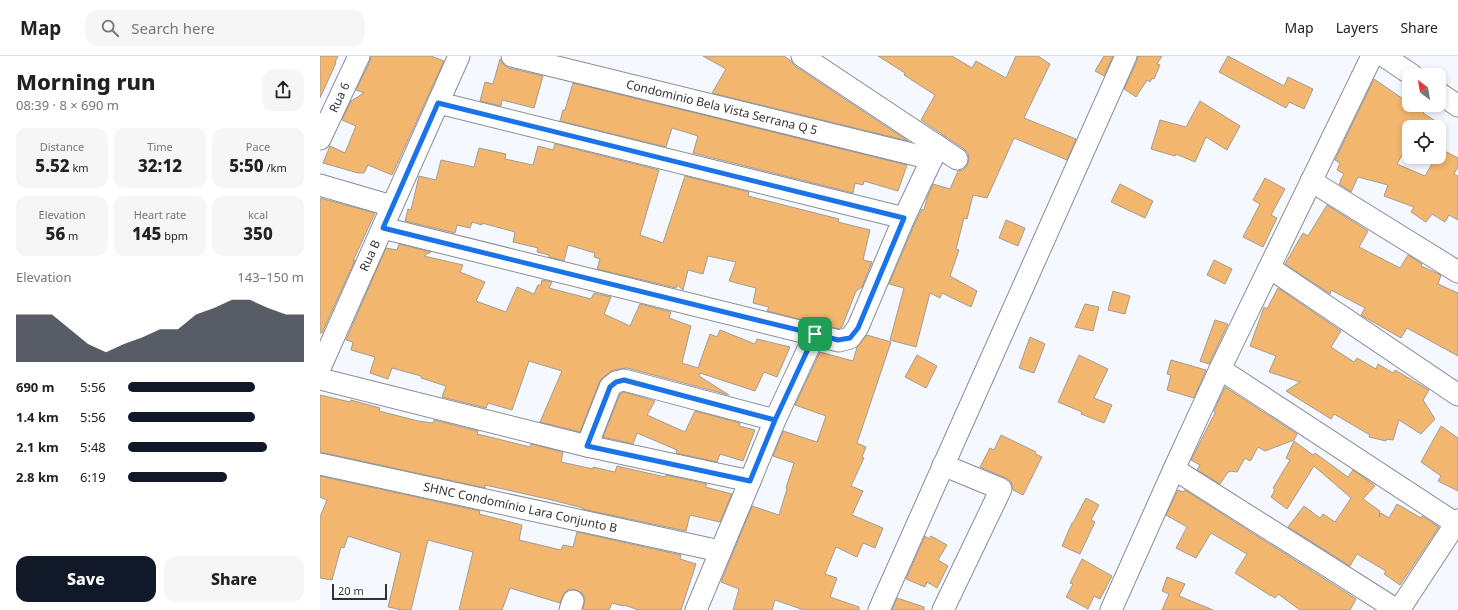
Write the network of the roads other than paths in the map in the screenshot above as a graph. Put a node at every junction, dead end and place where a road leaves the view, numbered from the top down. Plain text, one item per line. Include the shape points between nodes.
1 (359, 56) edge
2 (459, 56) edge
3 (512, 56) edge
4 (802, 56) edge
5 (1126, 56) edge
6 (1372, 56) edge
7 (1384, 56) edge
8 (1402, 68) edge
9 (1446, 98) edge
10 (438, 103) junction
11 (1458, 106) edge
12 (320, 139) edge
13 (935, 153) junction
14 (958, 159) dead end
15 (1311, 181) junction
16 (320, 185) edge
17 (392, 206) junction
18 (904, 218) junction
19 (383, 228) junction
20 (1270, 268) junction
21 (1458, 272) edge
22 (815, 334) junction
23 (320, 368) edge
24 (1220, 369) junction
25 (320, 379) edge
26 (1458, 395) edge
27 (775, 420) junction
28 (587, 446) junction
29 (320, 464) edge
30 (943, 465) junction
31 (1174, 469) junction
32 (750, 481) junction
33 (1457, 523) edge
34 (720, 551) junction
35 (696, 610) edge
36 (879, 610) edge
37 (943, 610) edge
38 (1111, 610) edge
39 (1398, 610) edge

1 - 12 street, Rua 6
2 - 10 street, Rua B
3 - 13 street, Condominio Bela Vista Serrana Q 5
4 - 13 street, Condominio Bela Vista Serrana Q 5
5 - 30 street
6 - 15 street
7 - 8 street
9 - 11 street
10 - 17 street, Rua B
10 - 18 street
13 - 14 street, Condominio Bela Vista Serrana Q 5
13 - 18 street
15 - 20 street
15 - 21 street
16 - 17 street
17 - 19 street, Rua B
18 - 22 street via 858,328 850,338 838,340
19 - 22 street
19 - 23 street, Rua B
20 - 24 street
20 - 26 street
22 - 27 street
24 - 31 street
24 - 33 street
25 - 28 street
27 - 28 street via 624,380 610,387
27 - 32 street
28 - 32 street
29 - 34 street, SHNC Condomínio Lara Conjunto B
30 - 36 street
30 - 37 street via 1001,489
31 - 38 street
31 - 39 street
32 - 34 street
33 - 39 street
34 - 35 street

